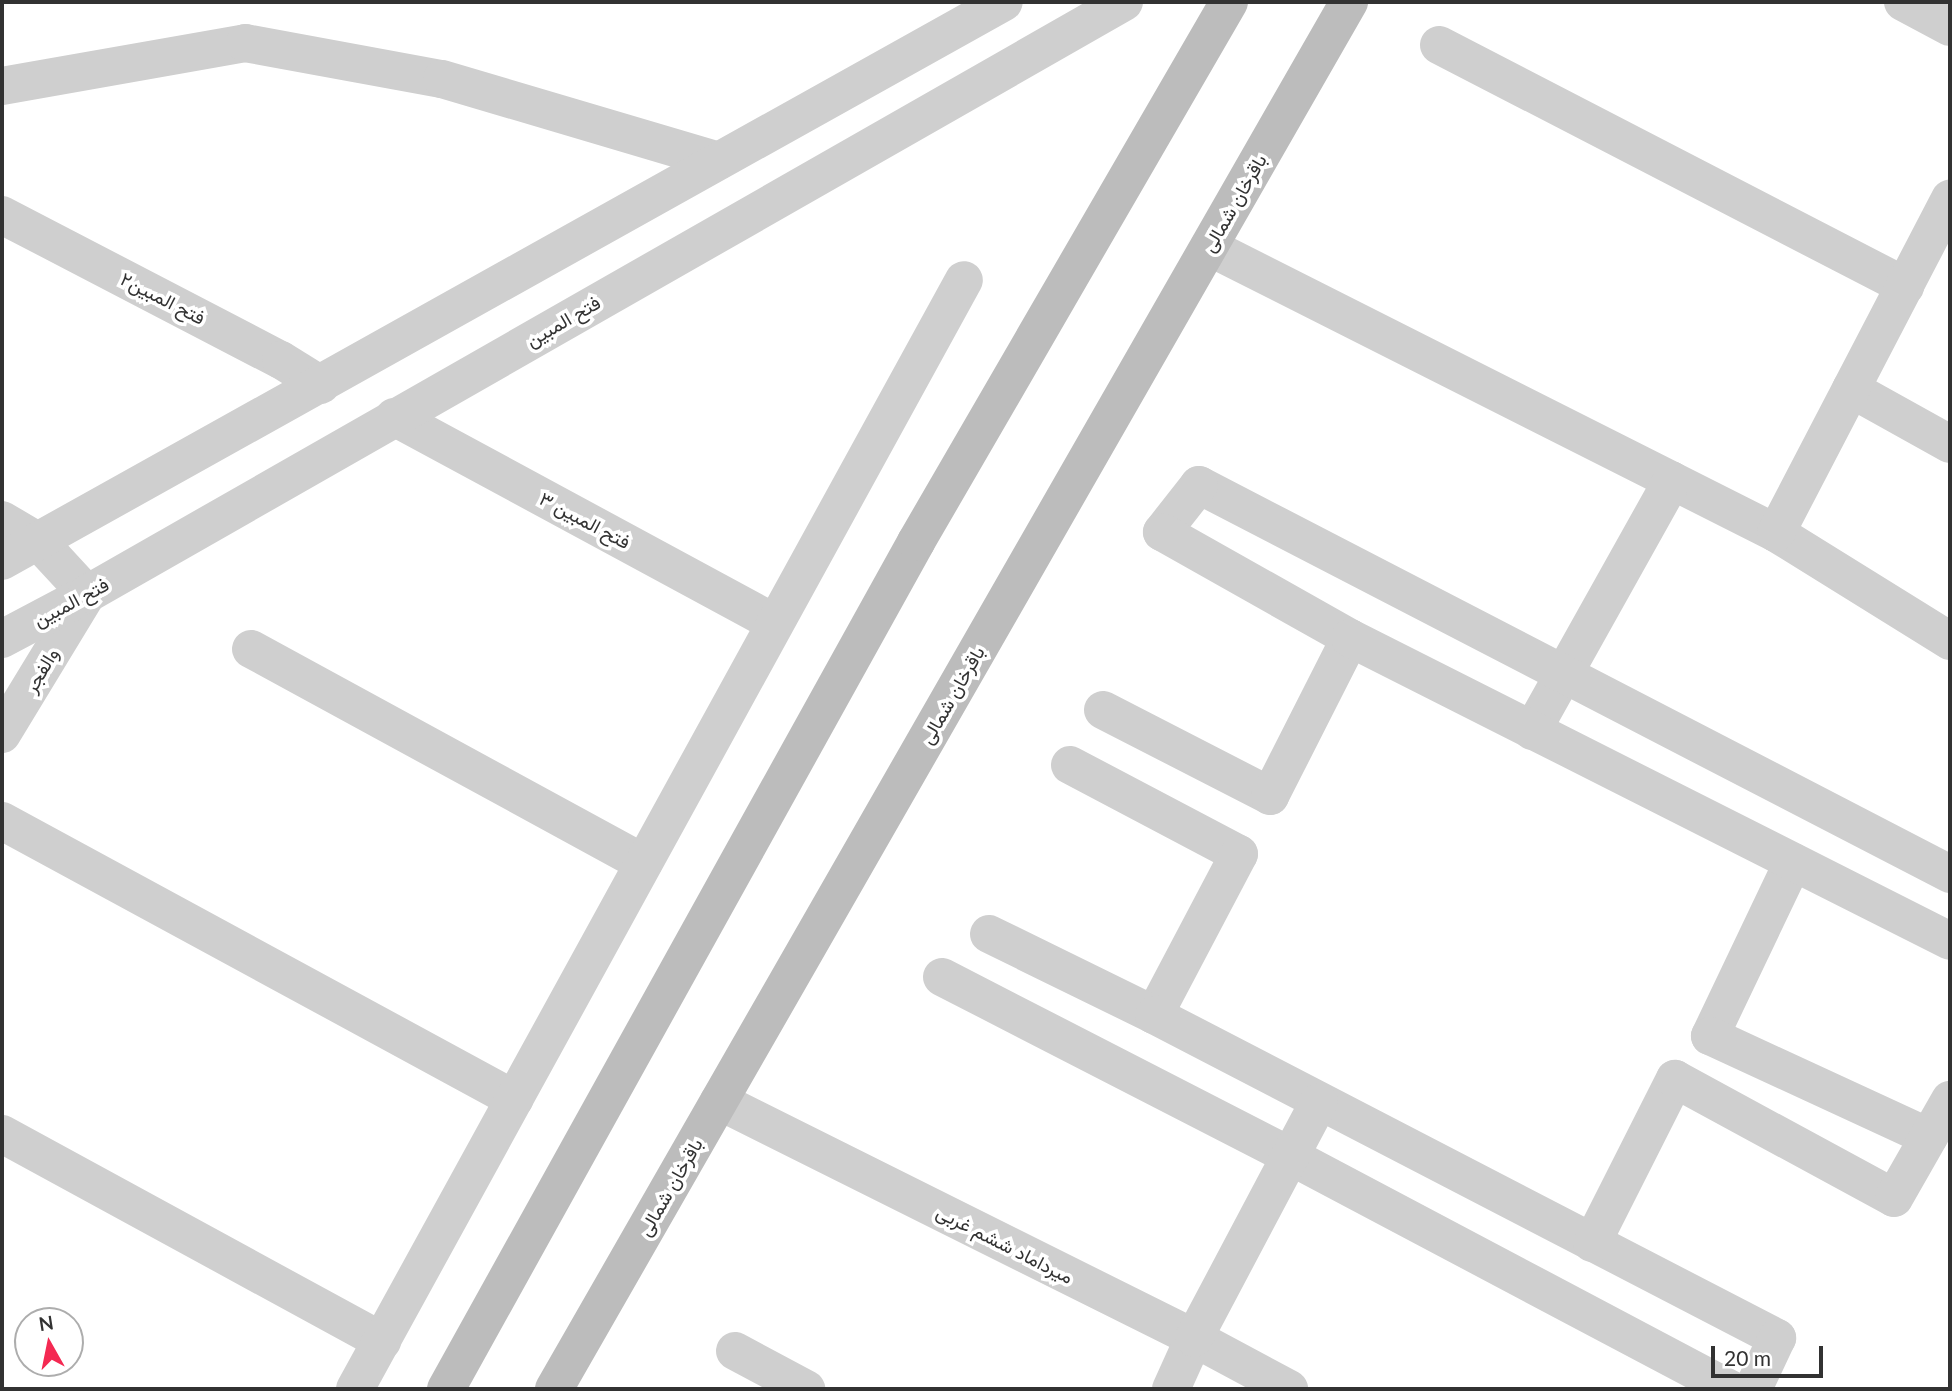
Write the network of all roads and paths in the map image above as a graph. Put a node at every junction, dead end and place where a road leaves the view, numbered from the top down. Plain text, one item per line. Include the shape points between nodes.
1 (1004, 2) edge
2 (1229, 2) edge
3 (1349, 2) edge
4 (1903, 2) edge
5 (1115, 4) edge
6 (1950, 27) edge
7 (1438, 45) dead end
8 (2, 86) edge
9 (718, 161) junction
10 (1950, 199) edge
11 (2, 215) edge
12 (1209, 247) junction
13 (964, 280) dead end
14 (1905, 286) junction
15 (321, 385) junction
16 (1851, 389) junction
17 (394, 417) junction
18 (1950, 444) edge
19 (1672, 480) junction
20 (2, 520) edge
21 (1776, 533) junction
22 (39, 542) junction
23 (2, 561) edge
24 (87, 594) junction
25 (775, 623) junction
26 (1350, 638) junction
27 (2, 639) edge
28 (1950, 641) edge
29 (251, 649) dead end
30 (1563, 671) junction
31 (1104, 710) dead end
32 (1532, 732) junction
33 (2, 734) edge
34 (1070, 765) dead end
35 (2, 821) edge
36 (1793, 862) junction
37 (644, 863) junction
38 (1950, 874) edge
39 (989, 934) dead end
40 (1950, 941) edge
41 (942, 977) dead end
42 (1154, 1015) junction
43 (514, 1099) junction
44 (1950, 1100) edge
45 (719, 1101) junction
46 (1319, 1102) junction
47 (2, 1134) edge
48 (1929, 1137) junction
49 (1290, 1156) junction
50 (1592, 1243) junction
51 (1194, 1338) junction
52 (382, 1341) junction
53 (735, 1351) dead end
54 (355, 1389) edge
55 (446, 1389) edge
56 (554, 1389) edge
57 (806, 1389) edge
58 (1171, 1389) edge
59 (1289, 1389) edge
60 (1730, 1389) edge
61 (1753, 1389) edge

1 - 9 street
2 - 55 main road via 909,555
3 - 12 main road, باقرخان شمالی
4 - 6 street
5 - 17 street, فتح المبین
7 - 14 street
8 - 9 street via 245,43 442,79
9 - 15 street
10 - 14 street
11 - 15 street, فتح المبین۲
12 - 19 street
12 - 45 main road, باقرخان شمالی
13 - 25 street
14 - 16 street
15 - 22 street
16 - 18 street
16 - 21 street
17 - 24 street, فتح المبین
17 - 25 street, فتح المبین ۳
19 - 21 street
19 - 30 street
20 - 22 street
21 - 28 street
22 - 23 street
22 - 24 street
24 - 27 street, فتح المبین
24 - 33 street, والفجر
25 - 37 street
26 - 30 street via 1162,532 1199,485
26 - 31 street via 1270,796
26 - 32 street
29 - 37 street
30 - 32 street
30 - 38 street
32 - 36 street
34 - 42 street via 1239,853
35 - 43 street
36 - 40 street
36 - 48 street via 1710,1037
37 - 43 street
39 - 42 street
41 - 49 street
42 - 46 street
43 - 52 street
44 - 48 street
45 - 51 street, میرداماد ششم غربی
45 - 56 main road, باقرخان شمالی
46 - 49 street
46 - 50 street
47 - 52 street
48 - 50 street via 1894,1198 1675,1079
49 - 51 street
49 - 60 street
50 - 61 street via 1777,1338
51 - 58 street
51 - 59 street, میرداماد ششم غربی
52 - 54 street
53 - 57 street

